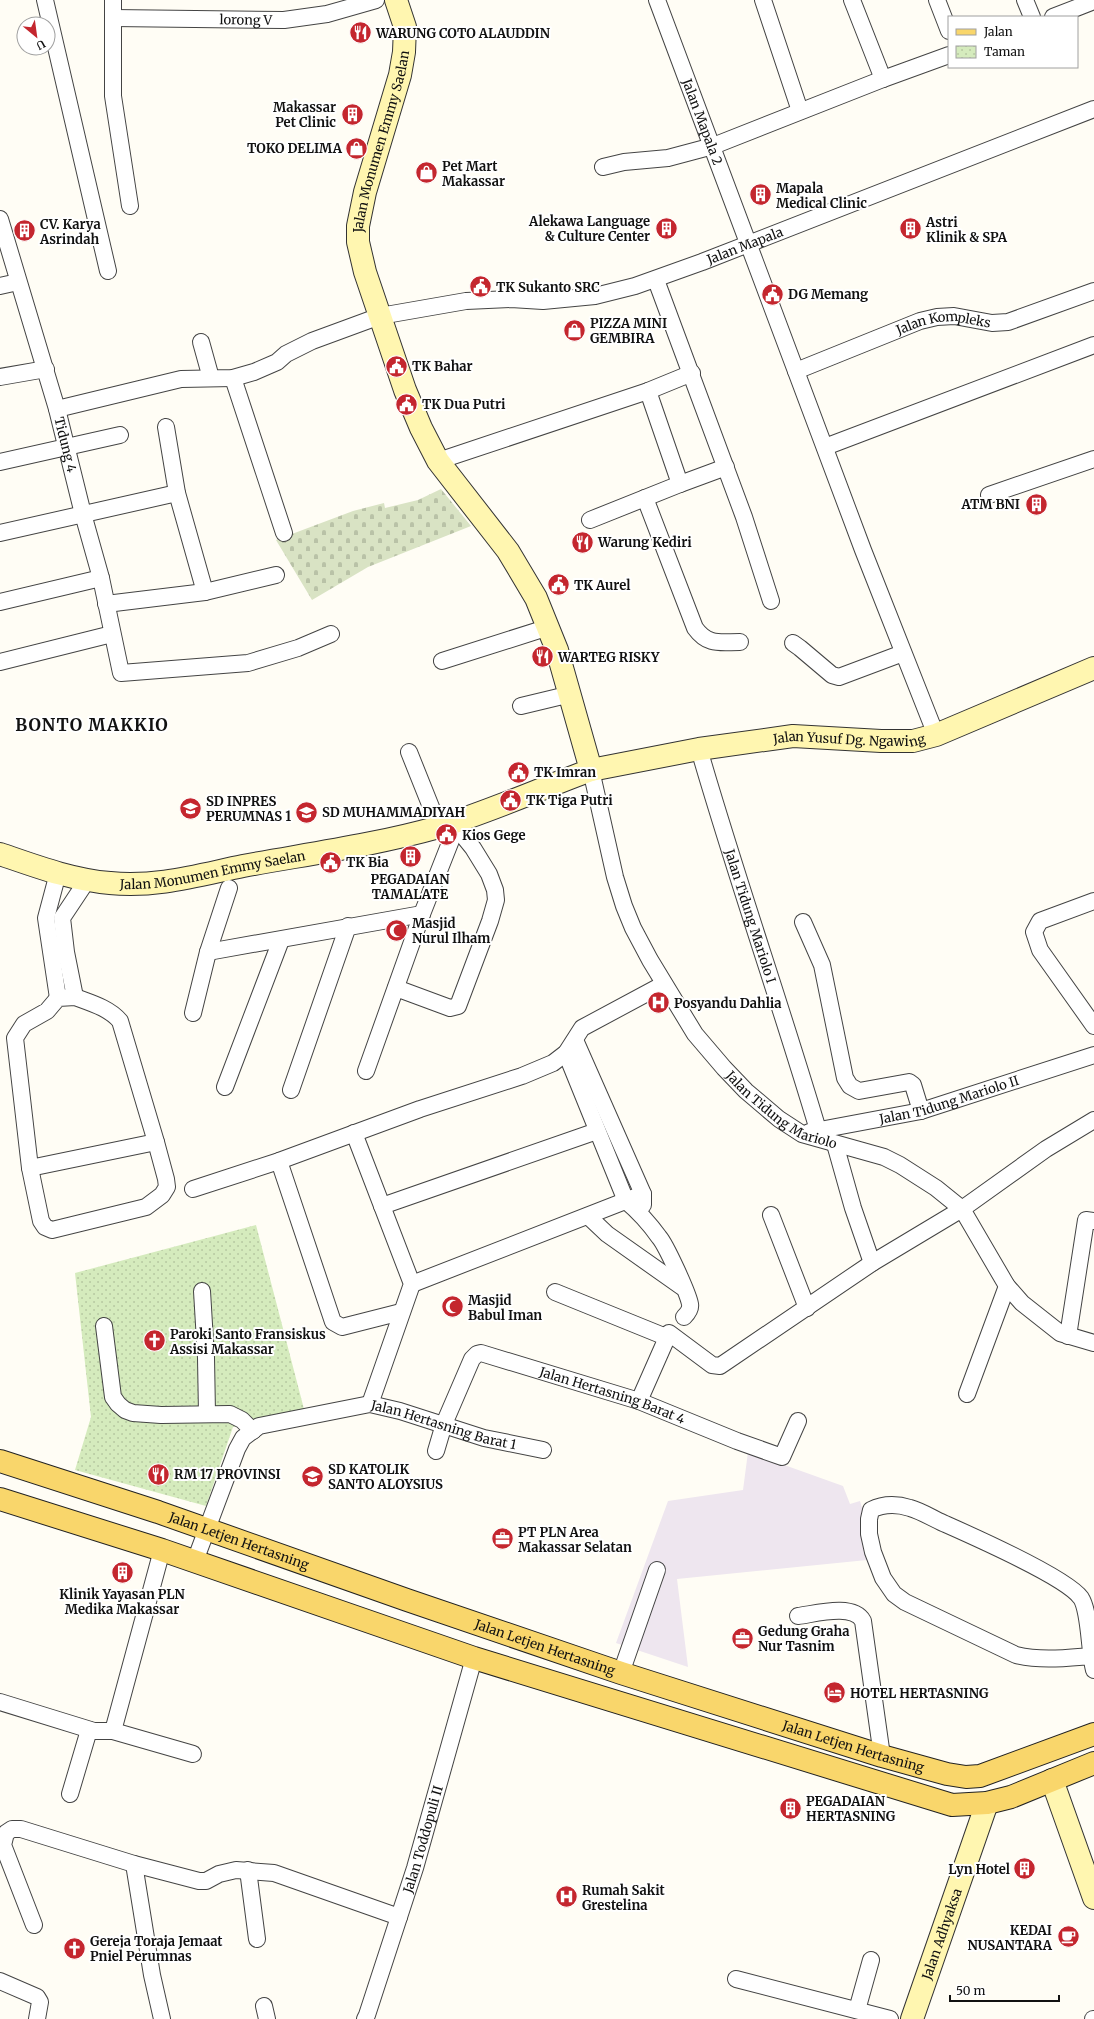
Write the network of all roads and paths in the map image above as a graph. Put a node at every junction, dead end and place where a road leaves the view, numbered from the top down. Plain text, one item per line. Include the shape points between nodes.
1 (45, 0) edge
2 (113, 0) edge
3 (376, 0) edge
4 (396, 0) edge
5 (657, 0) edge
6 (763, 0) edge
7 (852, 0) edge
8 (937, 0) edge
9 (1025, 0) edge
10 (1094, 2) edge
11 (1032, 16) edge
12 (1056, 16) edge
13 (113, 18) junction
14 (948, 28) edge
15 (948, 55) edge
16 (883, 79) junction
17 (1094, 109) edge
18 (800, 112) junction
19 (713, 146) junction
20 (603, 167) dead end
21 (130, 206) dead end
22 (0, 220) edge
23 (748, 244) junction
24 (108, 272) dead end
25 (656, 280) junction
26 (18, 282) junction
27 (0, 286) edge
28 (1094, 290) edge
29 (380, 316) junction
30 (201, 342) dead end
31 (1094, 344) edge
32 (46, 369) junction
33 (796, 371) junction
34 (692, 374) junction
35 (0, 377) edge
36 (211, 378) junction
37 (233, 378) junction
38 (648, 391) junction
39 (57, 409) junction
40 (166, 427) dead end
41 (120, 435) dead end
42 (67, 447) junction
43 (825, 447) junction
44 (1094, 459) edge
45 (438, 460) junction
46 (0, 462) edge
47 (726, 467) junction
48 (680, 484) junction
49 (177, 493) junction
50 (989, 495) dead end
51 (645, 498) junction
52 (83, 514) junction
53 (590, 520) dead end
54 (0, 533) edge
55 (284, 534) dead end
56 (276, 575) dead end
57 (101, 578) junction
58 (205, 592) junction
59 (771, 601) dead end
60 (0, 602) edge
61 (106, 604) junction
62 (549, 627) junction
63 (112, 634) junction
64 (331, 634) dead end
65 (740, 642) dead end
66 (793, 643) dead end
67 (903, 653) junction
68 (442, 661) dead end
69 (0, 662) edge
70 (1094, 668) edge
71 (571, 694) junction
72 (521, 706) dead end
73 (936, 735) junction
74 (699, 749) junction
75 (409, 752) dead end
76 (592, 770) junction
77 (451, 824) junction
78 (0, 854) edge
79 (58, 873) junction
80 (88, 879) junction
81 (229, 888) dead end
82 (1094, 901) edge
83 (422, 914) junction
84 (46, 918) junction
85 (62, 918) junction
86 (803, 922) dead end
87 (348, 926) junction
88 (282, 940) junction
89 (208, 952) junction
90 (664, 984) junction
91 (396, 988) junction
92 (75, 996) junction
93 (58, 998) junction
94 (193, 1012) dead end
95 (1094, 1026) edge
96 (571, 1047) junction
97 (1094, 1055) edge
98 (366, 1071) dead end
99 (225, 1087) dead end
100 (291, 1090) dead end
101 (921, 1111) junction
102 (1094, 1120) edge
103 (818, 1130) junction
104 (597, 1131) junction
105 (354, 1133) junction
106 (802, 1134) junction
107 (156, 1142) junction
108 (835, 1144) junction
109 (278, 1161) junction
110 (30, 1168) junction
111 (193, 1189) dead end
112 (643, 1194) junction
113 (626, 1201) junction
114 (382, 1206) junction
115 (962, 1209) junction
116 (643, 1215) junction
117 (771, 1215) dead end
118 (588, 1216) junction
119 (1094, 1221) edge
120 (872, 1263) junction
121 (412, 1284) junction
122 (1007, 1286) junction
123 (683, 1288) junction
124 (202, 1291) dead end
125 (555, 1292) dead end
126 (807, 1308) junction
127 (401, 1312) junction
128 (684, 1317) dead end
129 (104, 1326) dead end
130 (667, 1335) junction
131 (1068, 1336) junction
132 (1094, 1343) edge
133 (967, 1394) dead end
134 (639, 1401) junction
135 (370, 1404) junction
136 (207, 1414) junction
137 (798, 1421) dead end
138 (444, 1424) junction
139 (253, 1431) junction
140 (543, 1450) dead end
141 (436, 1451) dead end
142 (0, 1462) edge
143 (0, 1499) edge
144 (207, 1529) junction
145 (162, 1550) junction
146 (194, 1561) junction
147 (657, 1570) dead end
148 (798, 1616) dead end
149 (553, 1649) junction
150 (474, 1658) junction
151 (1092, 1663) edge
152 (621, 1673) junction
153 (545, 1680) junction
154 (0, 1702) edge
155 (89, 1730) junction
156 (113, 1732) junction
157 (1094, 1734) edge
158 (193, 1754) dead end
159 (882, 1756) junction
160 (1094, 1763) edge
161 (1052, 1780) junction
162 (70, 1794) dead end
163 (987, 1803) junction
164 (134, 1864) junction
165 (248, 1870) junction
166 (1094, 1898) edge
167 (399, 1917) junction
168 (34, 1925) dead end
169 (257, 1939) dead end
170 (871, 1960) dead end
171 (736, 1979) dead end
172 (0, 1981) edge
173 (857, 2010) junction
174 (38, 2013) edge
175 (162, 2019) edge
176 (365, 2019) edge
177 (890, 2019) edge
178 (912, 2019) edge

1 - 24 street
2 - 13 street
3 - 13 street, lorong V via 327,14 284,20
4 - 29 street, Jalan Monumen Emmy Saelan via 405,27 404,52 397,87 365,192 358,226 358,242 365,272
5 - 19 street, Jalan Mapala 2
6 - 18 street
7 - 16 street
8 - 14 street
9 - 11 street
10 - 12 street
13 - 21 street via 113,96
15 - 16 street
16 - 18 street
17 - 23 street, Jalan Mapala
18 - 19 street
19 - 20 street via 668,158 624,162
19 - 23 street, Jalan Mapala 2
22 - 26 street, Tidung 4
23 - 25 street, Jalan Mapala
23 - 33 street, Jalan Mapala 2
25 - 29 street, Jalan Mapala via 595,296 543,301 466,301
25 - 34 street
26 - 27 street
26 - 32 street, Tidung 4
28 - 33 street, Jalan Kompleks via 1008,322 992,323 954,316 937,317
29 - 37 street, Jalan Mapala via 300,347 266,368
29 - 45 street, Jalan Monumen Emmy Saelan via 405,390
30 - 36 street
31 - 43 street
32 - 35 street
32 - 39 street, Tidung 4
33 - 43 street, Jalan Mapala 2
34 - 38 street
34 - 47 street
36 - 37 street, Jalan Mapala
36 - 39 street, Jalan Mapala via 181,379
37 - 55 street
38 - 45 street
38 - 48 street
39 - 42 street, Tidung 4
40 - 49 street
41 - 42 street
42 - 46 street
42 - 52 street, Tidung 4
43 - 67 street, Jalan Mapala 2
44 - 50 street
45 - 62 street, Jalan Monumen Emmy Saelan via 521,571
47 - 48 street
47 - 59 street
48 - 51 street
49 - 52 street
49 - 58 street
51 - 53 street
51 - 65 street via 695,628 710,642
52 - 54 street
52 - 57 street, Tidung 4
56 - 58 street
57 - 60 street
57 - 61 street, Tidung 4
58 - 61 street
61 - 63 street, Tidung 4
62 - 68 street
62 - 71 street, Jalan Monumen Emmy Saelan
63 - 64 street, Tidung 4 via 121,673 248,663 298,648
63 - 69 street
66 - 67 street via 832,675 839,677
67 - 73 street, Jalan Mapala 2
70 - 73 street, Jalan Yusuf Dg. Ngawing
71 - 72 street
71 - 76 street, Jalan Monumen Emmy Saelan
73 - 74 street, Jalan Yusuf Dg. Ngawing via 913,741 881,742 793,736
74 - 76 street, Jalan Yusuf Dg. Ngawing
74 - 103 street, Jalan Tidung Mariolo I
75 - 77 street
76 - 77 street, Jalan Monumen Emmy Saelan
76 - 90 street, Jalan Tidung Mariolo via 615,877 624,906 643,948
77 - 80 street, Jalan Monumen Emmy Saelan via 179,880 136,884
77 - 83 street
77 - 91 street via 477,854 495,890 496,900 485,936 458,1006 450,1008
78 - 79 street, Jalan Monumen Emmy Saelan
79 - 80 street, Jalan Monumen Emmy Saelan
79 - 84 street
80 - 85 street
81 - 89 street
82 - 95 street via 1040,921 1034,932 1040,950
83 - 87 street
83 - 91 street
84 - 85 street
84 - 93 street
85 - 92 street
86 - 101 street via 822,966 842,1064 850,1086 859,1091 909,1082 913,1085
87 - 88 street
87 - 100 street
88 - 89 street
88 - 99 street
89 - 94 street
90 - 96 street via 582,1028
90 - 106 street, Jalan Tidung Mariolo via 695,1034 724,1068 746,1091
91 - 98 street
92 - 93 street
92 - 107 street via 104,1008 120,1021
93 - 110 street via 47,1011 24,1024 15,1038
96 - 104 street
96 - 105 street via 553,1063 522,1076
96 - 112 street
97 - 101 street, Jalan Tidung Mariolo II
101 - 103 street, Jalan Tidung Mariolo II
102 - 115 street via 1046,1149
103 - 106 street, Jalan Tidung Mariolo II
104 - 113 street
104 - 114 street
105 - 109 street
105 - 114 street
106 - 108 street, Jalan Tidung Mariolo
107 - 110 street
107 - 110 street via 167,1187 155,1202 146,1207 59,1230 45,1227 41,1221
108 - 115 street, Jalan Tidung Mariolo via 884,1157 900,1165 925,1180
108 - 120 street
109 - 111 street
109 - 127 street via 333,1322 342,1327
112 - 113 street
112 - 116 street
113 - 116 street
113 - 118 street
114 - 121 street
115 - 120 street
115 - 122 street, Jalan Tidung Mariolo
116 - 123 street via 661,1238
117 - 126 street
118 - 121 street
118 - 123 street via 607,1234
119 - 131 street via 1086,1220
120 - 126 street
121 - 127 street
122 - 131 street, Jalan Tidung Mariolo via 1040,1318
122 - 133 street
123 - 128 street via 690,1305 690,1311
124 - 136 street
125 - 130 street
126 - 130 street via 717,1367
127 - 135 street
129 - 136 street via 113,1397 125,1410 156,1415
130 - 134 street
131 - 132 street, Jalan Tidung Mariolo
134 - 137 street, Jalan Hertasning Barat 4 via 782,1457
134 - 138 street, Jalan Hertasning Barat 4 via 481,1353 472,1359
135 - 138 street, Jalan Hertasning Barat 1
135 - 139 street, Jalan Hertasning Barat 1 via 264,1425
136 - 139 street via 230,1414 242,1420
138 - 140 street, Jalan Hertasning Barat 1 via 484,1438
138 - 141 street
139 - 144 street, Jalan Hertasning Barat 1 via 244,1438 237,1449
142 - 144 main road, Jalan Letjen Hertasning
143 - 145 main road
144 - 146 street, Jalan Hertasning Barat 1
144 - 149 main road, Jalan Letjen Hertasning
145 - 146 main road
145 - 156 street
146 - 150 main road
147 - 152 street
148 - 159 street via 845,1610 855,1612 863,1621
149 - 152 main road, Jalan Letjen Hertasning
149 - 153 main road
150 - 153 main road
150 - 167 street, Jalan Toddopuli II
151 - 151 street via 1016,1655 905,1602 888,1587 878,1566 869,1534 871,1510 878,1506 891,1505 910,1508 986,1543 1066,1585 1081,1598
152 - 159 main road, Jalan Letjen Hertasning
153 - 163 main road via 924,1798 952,1805
154 - 155 street
155 - 156 street
155 - 162 street
156 - 158 street
157 - 159 main road, Jalan Letjen Hertasning via 980,1776 947,1774
160 - 161 main road
161 - 163 main road via 1010,1797
161 - 166 street
163 - 178 street, Jalan Adhyaksa
164 - 165 street via 199,1881 206,1881 228,1872
164 - 168 street via 21,1828 12,1829 6,1833 3,1845
164 - 175 street via 152,1975
165 - 167 street via 274,1873
165 - 169 street
167 - 176 street, Jalan Toddopuli II
170 - 173 street
171 - 173 street
172 - 174 street via 37,1997 40,2002
173 - 177 street

